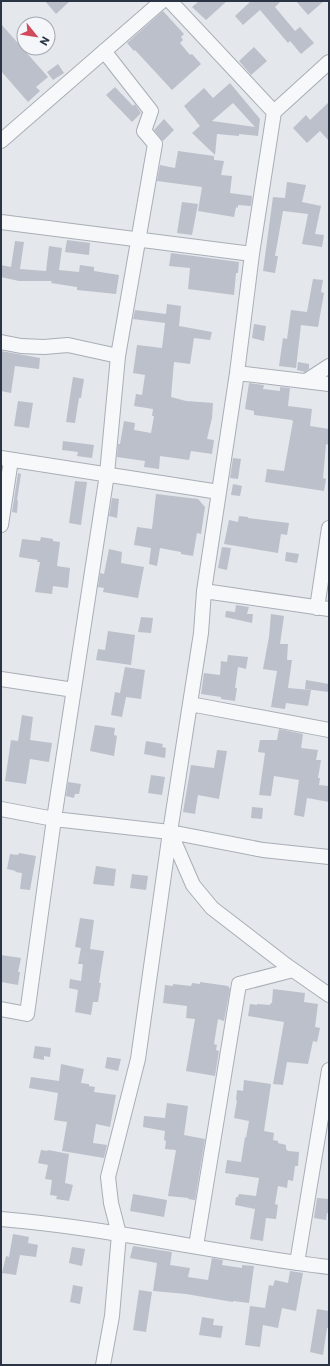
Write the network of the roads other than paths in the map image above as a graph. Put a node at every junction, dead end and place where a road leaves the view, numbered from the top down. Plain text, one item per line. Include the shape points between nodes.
1 (162, 1) edge
2 (170, 1) edge
3 (104, 51) junction
4 (329, 62) edge
5 (274, 112) junction
6 (1, 140) edge
7 (1, 222) edge
8 (138, 239) junction
9 (252, 254) junction
10 (1, 342) edge
11 (118, 356) junction
12 (329, 366) edge
13 (237, 373) junction
14 (306, 381) junction
15 (329, 384) edge
16 (6, 459) edge
17 (107, 474) junction
18 (219, 492) junction
19 (1, 525) edge
20 (329, 528) edge
21 (204, 591) junction
22 (323, 608) edge
23 (1, 679) edge
24 (74, 690) junction
25 (190, 704) junction
26 (329, 730) edge
27 (1, 809) edge
28 (54, 819) junction
29 (170, 832) junction
30 (329, 857) edge
31 (293, 970) junction
32 (329, 995) edge
33 (1, 1009) edge
34 (329, 1070) edge
35 (1, 1219) edge
36 (119, 1234) junction
37 (196, 1246) junction
38 (297, 1263) junction
39 (329, 1267) edge
40 (103, 1365) edge

1 - 3 street
2 - 5 street
3 - 6 street
3 - 8 street via 152,111 144,131 155,144
4 - 5 street
5 - 9 street
7 - 8 street
8 - 9 street
8 - 11 street
9 - 13 street
10 - 11 street via 21,346 68,345
11 - 17 street
12 - 14 street
13 - 14 street
13 - 18 street
14 - 15 street
16 - 17 street
16 - 19 street
17 - 18 street
17 - 24 street
18 - 21 street
20 - 22 street
21 - 22 street
21 - 25 street via 201,633
23 - 24 street
24 - 28 street
25 - 26 street
25 - 29 street
27 - 28 street
28 - 29 street
28 - 33 street via 27,1014
29 - 30 street via 263,850
29 - 31 street via 193,885 212,908
29 - 36 street via 138,1059 108,1177 110,1203
31 - 32 street
31 - 37 street via 239,984
34 - 38 street
35 - 36 street
36 - 37 street
36 - 40 street via 112,1316
37 - 38 street
38 - 39 street

